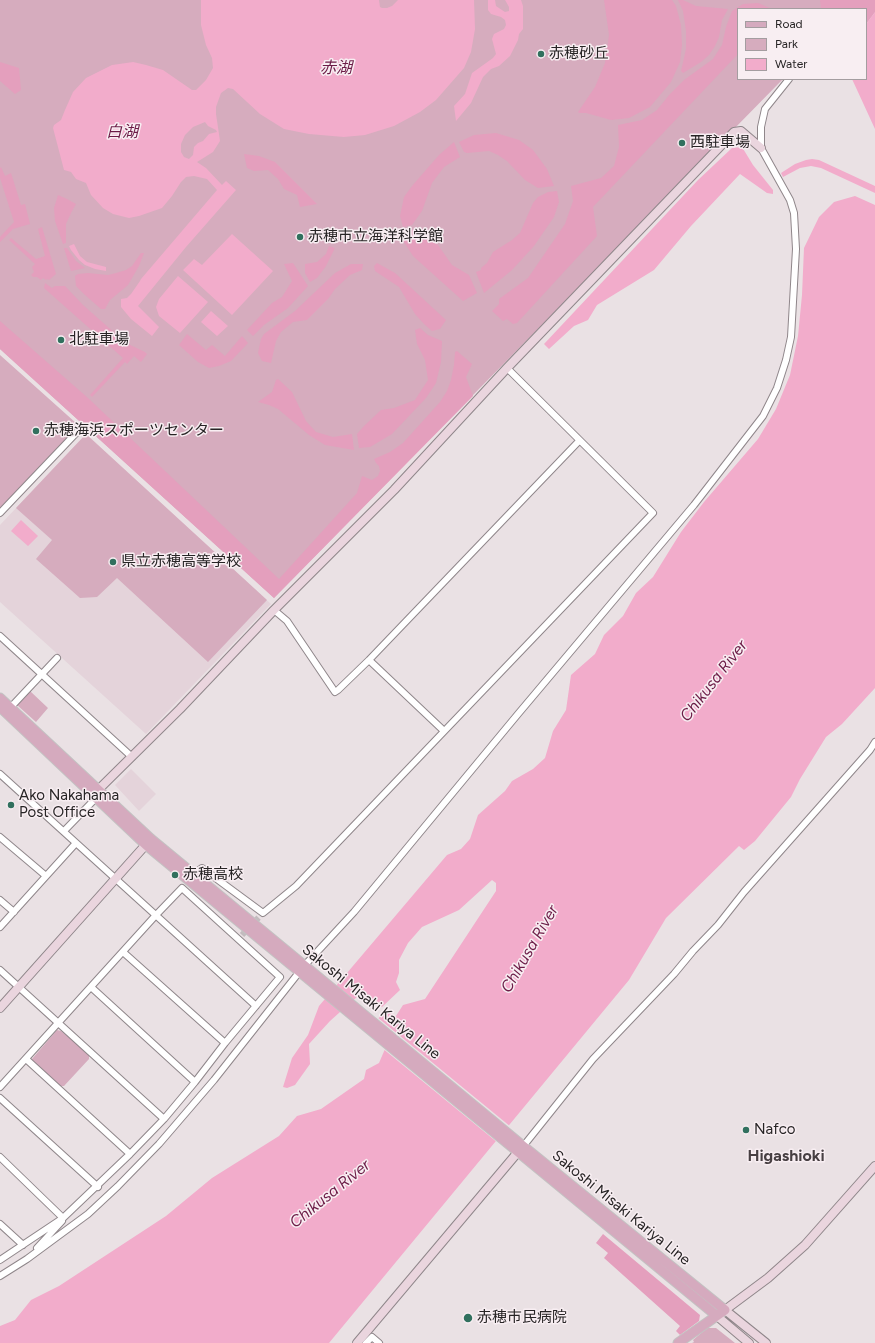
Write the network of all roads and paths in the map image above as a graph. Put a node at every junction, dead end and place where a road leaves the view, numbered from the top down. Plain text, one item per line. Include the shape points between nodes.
1 (788, 80) edge
2 (761, 148) junction
3 (507, 368) junction
4 (81, 428) dead end
5 (579, 441) junction
6 (0, 513) edge
7 (274, 610) junction
8 (0, 636) edge
9 (57, 658) dead end
10 (369, 660) junction
11 (42, 674) junction
12 (0, 698) edge
13 (4, 711) edge
14 (444, 731) junction
15 (875, 742) edge
16 (132, 757) junction
17 (0, 774) edge
18 (98, 793) junction
19 (64, 831) junction
20 (0, 837) edge
21 (149, 842) junction
22 (76, 843) junction
23 (46, 876) junction
24 (192, 877) junction
25 (116, 879) junction
26 (182, 888) junction
27 (0, 900) edge
28 (14, 912) junction
29 (156, 915) junction
30 (0, 928) edge
31 (123, 952) junction
32 (0, 970) edge
33 (305, 970) junction
34 (19, 987) junction
35 (91, 987) junction
36 (256, 1006) junction
37 (0, 1008) edge
38 (58, 1024) junction
39 (225, 1043) junction
40 (26, 1060) junction
41 (195, 1082) junction
42 (0, 1087) edge
43 (0, 1098) edge
44 (164, 1119) junction
45 (518, 1147) junction
46 (130, 1154) junction
47 (0, 1157) edge
48 (875, 1166) edge
49 (98, 1187) junction
50 (63, 1218) junction
51 (0, 1224) edge
52 (24, 1245) junction
53 (27, 1259) junction
54 (0, 1260) edge
55 (0, 1276) edge
56 (725, 1310) junction
57 (717, 1316) junction
58 (357, 1343) edge
59 (366, 1343) edge
60 (379, 1343) edge
61 (678, 1343) edge
62 (750, 1343) edge
63 (766, 1343) edge

1 - 2 street via 765,109 761,127
2 - 3 street via 741,131 734,132
2 - 33 street via 790,200 796,226 791,337 777,388 763,416 694,505
3 - 5 street
3 - 7 street via 394,490
4 - 6 street
5 - 10 street
5 - 14 street via 653,513
7 - 10 street via 287,621 335,692
7 - 16 street
8 - 11 street
9 - 11 street
10 - 14 street
11 - 13 street
11 - 16 street
12 - 13 main road, Sakoshi Misaki Kariya Line
13 - 18 main road, Sakoshi Misaki Kariya Line
14 - 24 street via 296,886 263,912 202,868
15 - 45 street via 718,925 593,1059
16 - 18 street
17 - 19 street
18 - 19 street
18 - 21 main road, Sakoshi Misaki Kariya Line
19 - 22 street
20 - 23 street
21 - 24 main road, Sakoshi Misaki Kariya Line
21 - 25 street
22 - 23 street
22 - 25 street
23 - 28 street
24 - 26 street
24 - 33 main road, Sakoshi Misaki Kariya Line
25 - 29 street
25 - 34 street
26 - 29 street
26 - 36 street via 240,937 280,977
27 - 28 street
28 - 30 street
29 - 31 street
29 - 36 street
31 - 35 street
31 - 39 street
32 - 34 street
33 - 45 main road, Sakoshi Misaki Kariya Line
33 - 53 street via 159,1144 88,1214
34 - 37 street
34 - 38 street
35 - 38 street
35 - 41 street
36 - 39 street
38 - 40 street
38 - 44 street
39 - 41 street
40 - 42 street
40 - 46 street
41 - 44 street
43 - 49 street
44 - 46 street
45 - 56 main road, Sakoshi Misaki Kariya Line
45 - 57 main road, Sakoshi Misaki Kariya Line
45 - 58 street
46 - 49 street
47 - 50 street
48 - 56 street via 805,1245 768,1278
49 - 50 street
50 - 52 street
50 - 53 street
51 - 52 street
52 - 54 street
53 - 55 street
56 - 57 main road
56 - 63 street
57 - 61 main road
57 - 62 street
59 - 60 street via 372,1337

